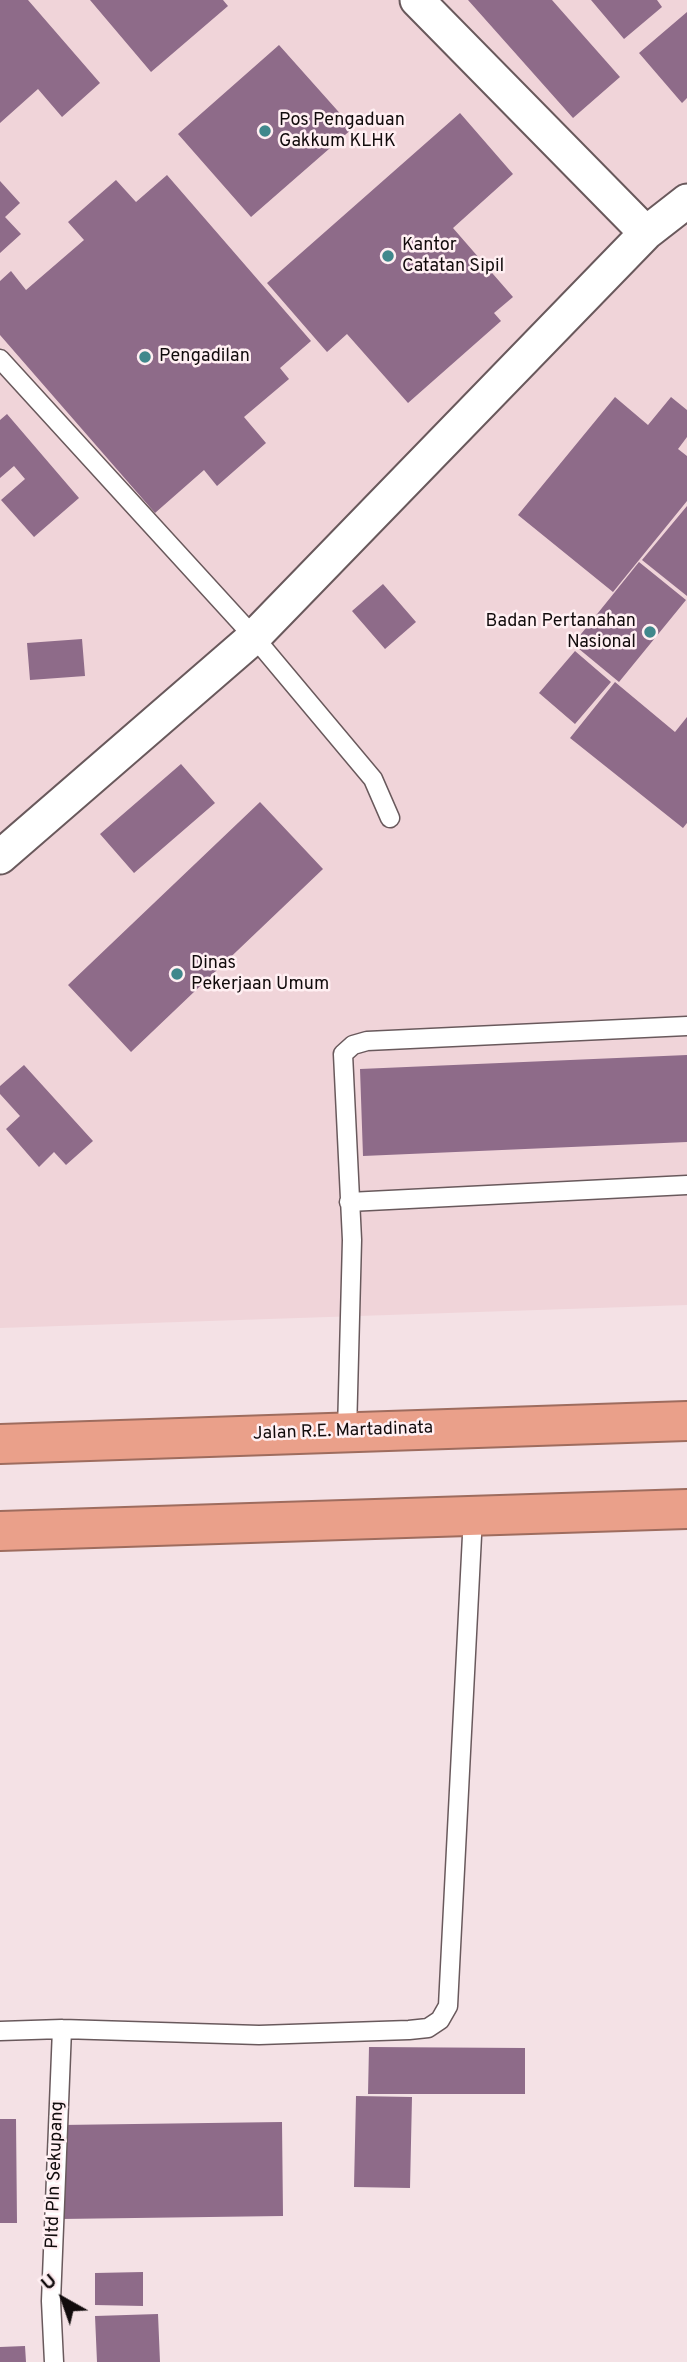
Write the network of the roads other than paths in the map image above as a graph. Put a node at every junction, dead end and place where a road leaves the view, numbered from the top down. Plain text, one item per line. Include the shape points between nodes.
1 (417, 0) edge
2 (687, 201) edge
3 (646, 233) junction
4 (0, 359) edge
5 (254, 637) junction
6 (390, 818) dead end
7 (0, 857) edge
8 (687, 1026) edge
9 (687, 1185) edge
10 (349, 1202) junction
11 (687, 1422) edge
12 (348, 1432) junction
13 (0, 1444) edge
14 (687, 1509) edge
15 (473, 1516) junction
16 (0, 1531) edge
17 (62, 2029) junction
18 (0, 2031) edge
19 (54, 2362) edge

1 - 3 street
2 - 3 street
3 - 5 street
4 - 5 lane
5 - 6 lane via 373,779
5 - 7 street
8 - 10 lane via 353,1045 343,1054 341,1064
9 - 10 lane
10 - 12 lane
11 - 12 highway, Jalan R.E. Martadinata
12 - 13 highway, Jalan R.E. Martadinata
14 - 15 highway
15 - 16 highway
15 - 17 lane via 448,2006 440,2020 428,2028 409,2030 259,2035
17 - 18 lane
17 - 19 lane, Pltd Pln Sekupang via 51,2301

